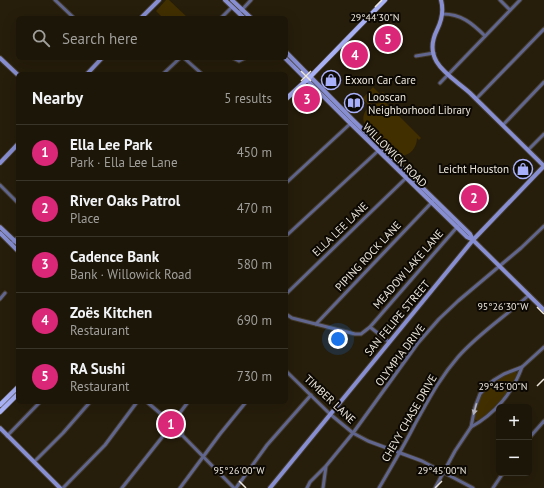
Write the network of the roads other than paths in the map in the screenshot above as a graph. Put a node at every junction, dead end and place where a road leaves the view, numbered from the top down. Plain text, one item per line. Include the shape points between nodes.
1 (55, 0) edge
2 (159, 0) edge
3 (225, 0) edge
4 (232, 0) edge
5 (251, 0) edge
6 (385, 0) edge
7 (442, 0) edge
8 (500, 0) edge
9 (520, 0) edge
10 (232, 7) junction
11 (510, 10) junction
12 (240, 11) junction
13 (443, 14) junction
14 (72, 16) edge
15 (143, 16) edge
16 (223, 16) edge
17 (243, 16) edge
18 (248, 16) edge
19 (544, 29) edge
20 (485, 36) junction
21 (434, 53) junction
22 (288, 54) edge
23 (416, 56) dead end
24 (0, 58) edge
25 (100, 60) edge
26 (178, 60) edge
27 (186, 60) edge
28 (287, 60) edge
29 (88, 72) edge
30 (165, 72) edge
31 (200, 72) edge
32 (16, 73) edge
33 (447, 75) junction
34 (309, 78) junction
35 (544, 82) edge
36 (440, 83) dead end
37 (288, 98) edge
38 (476, 99) junction
39 (352, 122) junction
40 (502, 125) junction
41 (544, 134) edge
42 (16, 148) edge
43 (380, 149) junction
44 (528, 150) junction
45 (0, 163) edge
46 (544, 166) edge
47 (407, 175) junction
48 (288, 181) edge
49 (0, 185) edge
50 (16, 200) edge
51 (432, 201) junction
52 (458, 226) junction
53 (544, 226) edge
54 (0, 227) edge
55 (0, 233) edge
56 (288, 234) edge
57 (473, 240) junction
58 (15, 243) edge
59 (500, 266) junction
60 (288, 292) edge
61 (6, 294) dead end
62 (529, 295) junction
63 (0, 299) edge
64 (544, 310) edge
65 (288, 315) edge
66 (316, 324) junction
67 (370, 327) junction
68 (389, 342) junction
69 (544, 347) edge
70 (522, 367) junction
71 (288, 372) edge
72 (16, 389) edge
73 (16, 396) edge
74 (311, 396) junction
75 (38, 404) edge
76 (88, 404) edge
77 (135, 404) edge
78 (149, 404) edge
79 (186, 404) edge
80 (244, 404) edge
81 (0, 405) edge
82 (0, 412) edge
83 (161, 414) junction
84 (330, 414) junction
85 (176, 418) junction
86 (544, 421) edge
87 (471, 427) junction
88 (0, 428) edge
89 (167, 431) junction
90 (353, 433) junction
91 (182, 434) junction
92 (532, 435) edge
93 (7, 436) junction
94 (399, 453) junction
95 (203, 457) junction
96 (34, 462) junction
97 (326, 466) junction
98 (443, 472) junction
99 (501, 476) edge
100 (60, 488) edge
101 (63, 488) edge
102 (122, 488) edge
103 (180, 488) edge
104 (235, 488) edge
105 (270, 488) edge
106 (307, 488) edge
107 (323, 488) edge
108 (379, 488) edge
109 (435, 488) edge
110 (473, 488) edge
111 (493, 488) edge

1 - 14 street
2 - 15 main road
3 - 10 main road
4 - 12 main road
5 - 12 street
6 - 34 main road
7 - 13 main road
8 - 11 street
9 - 11 street
10 - 12 main road
10 - 16 street
11 - 20 street
12 - 17 main road
12 - 18 main road
13 - 20 street via 466,19
13 - 21 main road via 434,38
19 - 38 street
20 - 33 street
21 - 23 street
21 - 33 main road via 439,67
22 - 34 main road
24 - 32 main road
25 - 29 main road
26 - 30 street
27 - 31 street
28 - 34 main road
33 - 36 street
33 - 38 main road
34 - 37 main road
34 - 39 main road, WILLOWICK ROAD
35 - 40 street
38 - 40 main road
39 - 43 main road, WILLOWICK ROAD
39 - 48 street
40 - 44 main road
41 - 44 street
42 - 45 main road
43 - 47 main road, WILLOWICK ROAD
43 - 56 street
44 - 46 main road
46 - 57 main road, SAN FELIPE STREET
47 - 51 main road, WILLOWICK ROAD
47 - 60 street, ELLA LEE LANE
49 - 50 street
51 - 52 main road, WILLOWICK ROAD
51 - 66 street, PIPING ROCK LANE
52 - 57 main road, WILLOWICK ROAD via 470,234
52 - 67 street, MEADOW LAKE LANE
53 - 59 street, OLYMPIA DRIVE
54 - 58 main road
55 - 58 main road
57 - 59 main road, WILLOWICK ROAD
57 - 68 main road, SAN FELIPE STREET
59 - 62 main road, WILLOWICK ROAD
59 - 90 street, OLYMPIA DRIVE via 439,319 412,350
61 - 63 street
62 - 64 main road, WILLOWICK ROAD
62 - 94 street, CHEVY CHASE DRIVE via 480,335 458,357 433,390
65 - 66 street
66 - 67 street via 355,334 360,334
67 - 68 street
68 - 84 main road, SAN FELIPE STREET
69 - 70 street
70 - 87 street via 503,400 492,412
70 -> 87 street via 494,380 480,394
71 - 74 street, TIMBER LANE
72 - 81 main road
73 - 82 main road
74 - 84 street, TIMBER LANE
74 - 104 street via 267,446
75 - 93 street
76 - 96 street
77 - 101 street via 104,445
78 - 83 street
79 - 85 street
80 - 95 street
83 - 85 street
83 - 89 street via 161,423
84 - 90 street, TIMBER LANE
84 - 105 main road, SAN FELIPE STREET
85 - 91 street via 182,426
86 - 92 street
87 - 98 street
88 - 93 main road
89 - 91 street via 177,436
89 - 102 street
90 - 94 street, TIMBER LANE
90 - 97 street, OLYMPIA DRIVE
91 - 95 street
93 - 96 main road
94 - 98 street, TIMBER LANE
94 - 108 street, CHEVY CHASE DRIVE
95 - 103 street
95 - 104 street
96 - 100 main road
97 - 106 street, OLYMPIA DRIVE
97 - 107 street
98 - 109 street
98 - 110 street, TIMBER LANE
99 - 111 street

